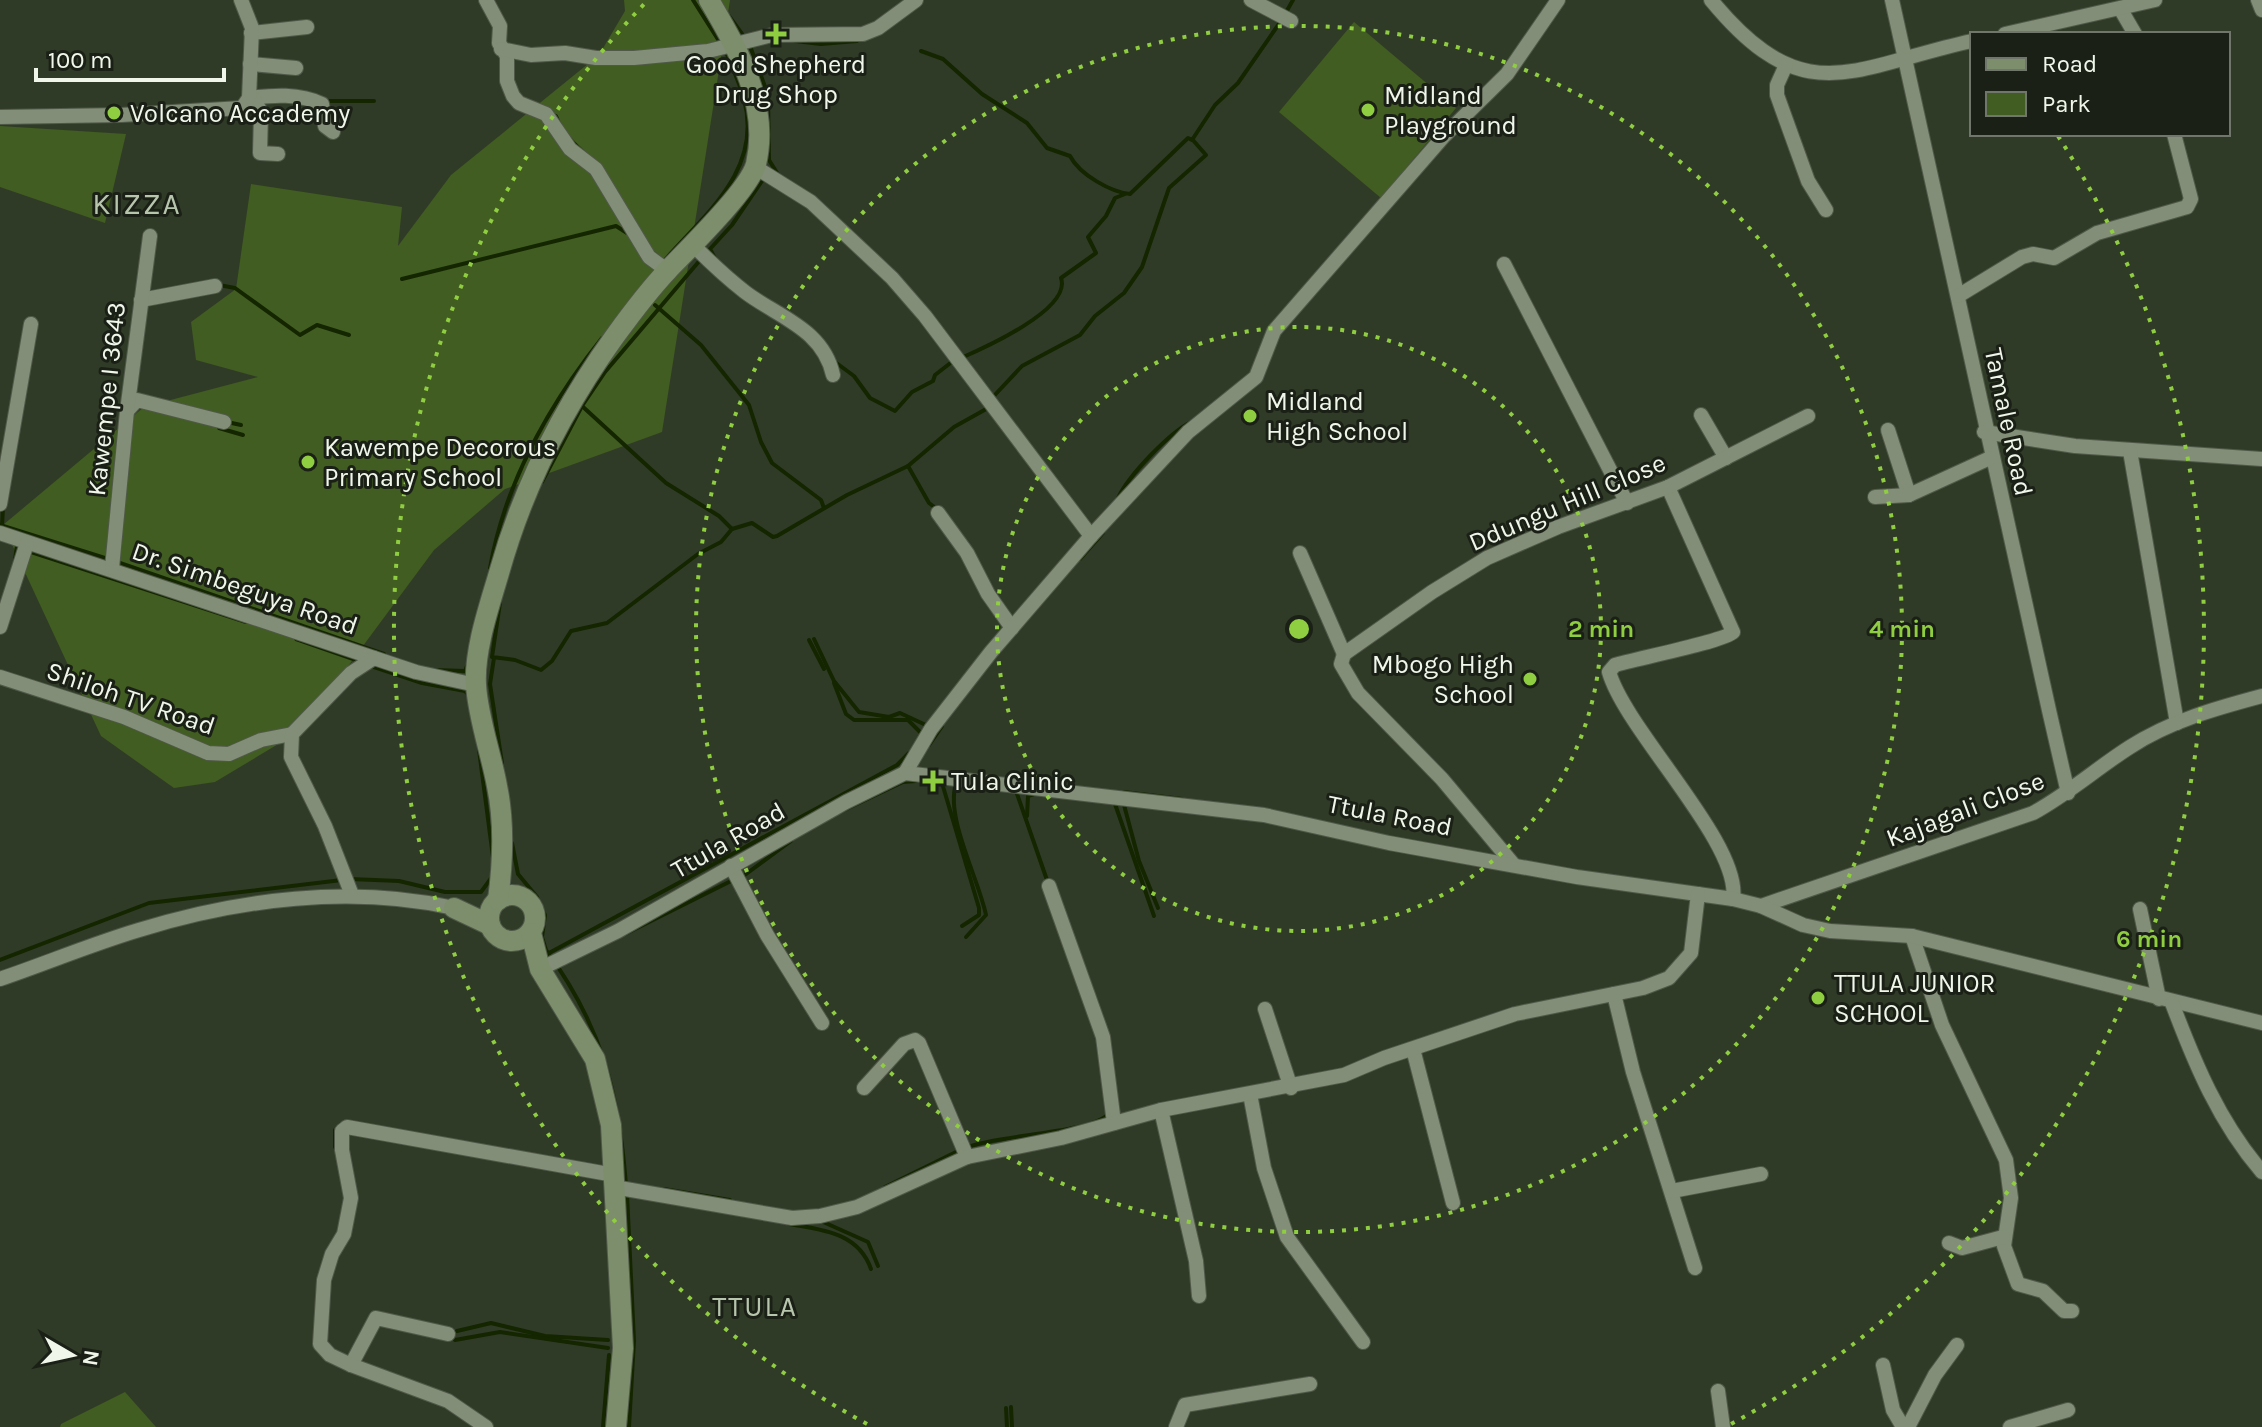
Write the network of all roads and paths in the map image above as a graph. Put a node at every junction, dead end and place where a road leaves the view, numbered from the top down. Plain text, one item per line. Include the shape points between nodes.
1 (241, 0) edge
2 (486, 0) edge
3 (709, 0) edge
4 (916, 0) edge
5 (1251, 0) edge
6 (1558, 0) edge
7 (1711, 0) edge
8 (1892, 0) edge
9 (2155, 0) edge
10 (2258, 0) edge
11 (2121, 10) junction
12 (2262, 10) edge
13 (1286, 18) dead end
14 (307, 27) dead end
15 (2015, 32) edge
16 (2134, 32) edge
17 (251, 33) junction
18 (734, 42) junction
19 (1970, 42) edge
20 (501, 49) junction
21 (1905, 60) junction
22 (250, 64) junction
23 (1786, 65) junction
24 (296, 68) dead end
25 (251, 98) junction
26 (0, 117) edge
27 (333, 132) dead end
28 (2175, 136) edge
29 (278, 154) dead end
30 (755, 167) junction
31 (1826, 210) dead end
32 (150, 236) dead end
33 (694, 246) junction
34 (1504, 264) dead end
35 (668, 271) junction
36 (215, 286) dead end
37 (1958, 296) junction
38 (141, 300) junction
39 (31, 324) dead end
40 (833, 375) dead end
41 (127, 411) junction
42 (1701, 415) dead end
43 (1808, 416) dead end
44 (224, 422) dead end
45 (1888, 430) dead end
46 (1984, 432) junction
47 (2130, 451) junction
48 (1726, 458) junction
49 (1990, 458) junction
50 (2262, 459) edge
51 (1668, 487) junction
52 (1909, 495) junction
53 (1875, 497) dead end
54 (1627, 503) junction
55 (0, 504) edge
56 (938, 513) dead end
57 (0, 533) edge
58 (1091, 536) junction
59 (27, 543) junction
60 (1300, 553) dead end
61 (112, 568) junction
62 (0, 627) edge
63 (1012, 628) junction
64 (1344, 654) junction
65 (374, 658) junction
66 (0, 677) edge
67 (476, 685) junction
68 (2262, 696) edge
69 (2177, 723) junction
70 (292, 734) junction
71 (905, 773) junction
72 (2068, 793) junction
73 (503, 855) junction
74 (1513, 864) junction
75 (731, 866) junction
76 (1049, 886) dead end
77 (1698, 894) junction
78 (352, 895) junction
79 (520, 896) junction
80 (1733, 899) junction
81 (1761, 906) junction
82 (454, 908) joint
83 (2140, 909) dead end
84 (493, 911) junction
85 (1912, 936) junction
86 (523, 938) junction
87 (540, 967) junction
88 (0, 979) edge
89 (1614, 994) junction
90 (2166, 1001) junction
91 (1265, 1009) dead end
92 (822, 1023) dead end
93 (2262, 1023) edge
94 (1413, 1049) junction
95 (864, 1088) dead end
96 (1291, 1088) junction
97 (1250, 1094) junction
98 (1161, 1110) junction
99 (1114, 1123) junction
100 (967, 1157) junction
101 (2262, 1172) edge
102 (1761, 1174) dead end
103 (614, 1181) junction
104 (1672, 1191) junction
105 (1453, 1203) dead end
106 (2003, 1237) junction
107 (1949, 1243) dead end
108 (1695, 1268) dead end
109 (1199, 1296) dead end
110 (2072, 1311) dead end
111 (448, 1334) dead end
112 (1363, 1342) dead end
113 (1957, 1345) dead end
114 (351, 1365) junction
115 (1883, 1365) dead end
116 (1310, 1384) dead end
117 (1718, 1391) dead end
118 (2068, 1410) dead end
119 (486, 1427) edge
120 (616, 1427) edge
121 (1176, 1427) edge
122 (1723, 1427) edge
123 (1906, 1427) edge
124 (2010, 1427) edge

1 - 17 street
2 - 20 street via 500,26
3 - 18 street
4 - 18 street via 863,34 772,35
5 - 13 street
6 - 58 street via 1507,74 1444,136 1274,331 1256,377 1188,432
7 - 23 street via 1752,46
8 - 21 street, Tamale Road
9 - 11 street
10 - 12 street
11 - 15 street
11 - 16 street
14 - 17 street
17 - 22 street
18 - 20 street via 708,51 634,58
18 - 30 street via 759,121
19 - 21 street
20 - 35 street via 507,56 507,81 519,103 546,114 570,149 596,169 649,257
21 - 23 street via 1854,72
21 - 37 street, Tamale Road
22 - 24 street
22 - 25 street
23 - 31 street via 1777,95 1808,181
25 - 26 street via 242,108
25 - 27 street via 309,98 322,104 325,126
25 - 29 street via 261,112 260,153
28 - 37 street via 2191,199 2187,207 2097,233 2054,258 2022,257
30 - 33 street
30 - 58 street via 811,202 892,278
32 - 38 street, Kawempe I 3643
33 - 35 street
33 - 40 street via 744,292 796,321 827,359
34 - 54 street
35 - 67 street via 615,337 546,447 499,573
36 - 38 street
37 - 46 street, Tamale Road
38 - 41 street, Kawempe I 3643
39 - 55 street
41 - 44 street via 137,400
41 - 61 street, Kawempe I 3643
42 - 48 street
43 - 48 street, Ddungu Hill Close
45 - 52 street
46 - 47 street
46 - 49 street, Tamale Road
47 - 50 street
47 - 69 street
48 - 51 street, Ddungu Hill Close
49 - 52 street
49 - 72 street, Tamale Road
51 - 54 street, Ddungu Hill Close
51 - 80 street via 1733,632 1719,641 1615,665 1609,672 1727,865 1734,881
52 - 53 street
54 - 64 street, Ddungu Hill Close via 1487,558
56 - 63 street
57 - 59 street, Dr. Simbeguya Road
58 - 63 street
59 - 61 street, Dr. Simbeguya Road
59 - 62 street
60 - 64 street
61 - 65 street, Dr. Simbeguya Road
63 - 71 street via 931,729
64 - 74 street via 1341,664 1358,693 1442,779
65 - 67 street, Dr. Simbeguya Road
65 - 70 street via 351,673
66 - 70 street, Shiloh TV Road via 124,717 208,753 229,754
67 - 73 street via 498,790
68 - 69 street, Kajagali Close
69 - 72 street, Kajagali Close via 2130,747
70 - 78 street via 291,757
71 - 74 street, Ttula Road via 1264,815
71 - 75 street, Ttula Road
72 - 81 street, Kajagali Close via 2033,813
73 - 79 street
73 - 84 street
74 - 77 street, Ttula Road
75 - 87 street, Ttula Road via 618,931
75 - 92 street
76 - 99 street via 1103,1037
77 - 80 street, Ttula Road
77 - 89 street via 1695,941 1683,966 1669,978
78 - 82 street via 417,899
78 - 88 street via 191,917
79 - 84 street
79 - 86 street via 533,908 535,926
80 - 81 street, Ttula Road
81 - 85 street, Ttula Road via 1830,931
82 - 84 street
83 - 90 street
84 - 86 street via 500,938
85 - 90 street, Ttula Road
85 - 106 street via 1942,1025 2006,1160 2011,1198
86 - 87 street
87 - 103 street via 595,1059 611,1125
89 - 94 street via 1515,1014
89 - 104 street
90 - 93 street, Ttula Road
90 - 101 street via 2233,1138
91 - 96 street
94 - 96 street
94 - 105 street
95 - 100 street via 904,1044 915,1040
96 - 97 street
97 - 98 street
97 - 112 street via 1264,1168 1287,1237
98 - 99 street
98 - 109 street via 1196,1261
99 - 100 street
100 - 103 street via 857,1207 792,1218
102 - 104 street
103 - 114 street via 345,1129 342,1150 352,1187 348,1222 324,1280 318,1336 330,1355
103 - 120 street via 623,1348
104 - 108 street
106 - 107 street via 1962,1248
106 - 110 street via 2018,1284 2043,1291 2064,1311
111 - 114 street via 376,1318
113 - 123 street
114 - 119 street via 448,1401
115 - 123 street via 1893,1410
116 - 121 street via 1185,1405
117 - 122 street
118 - 124 street

